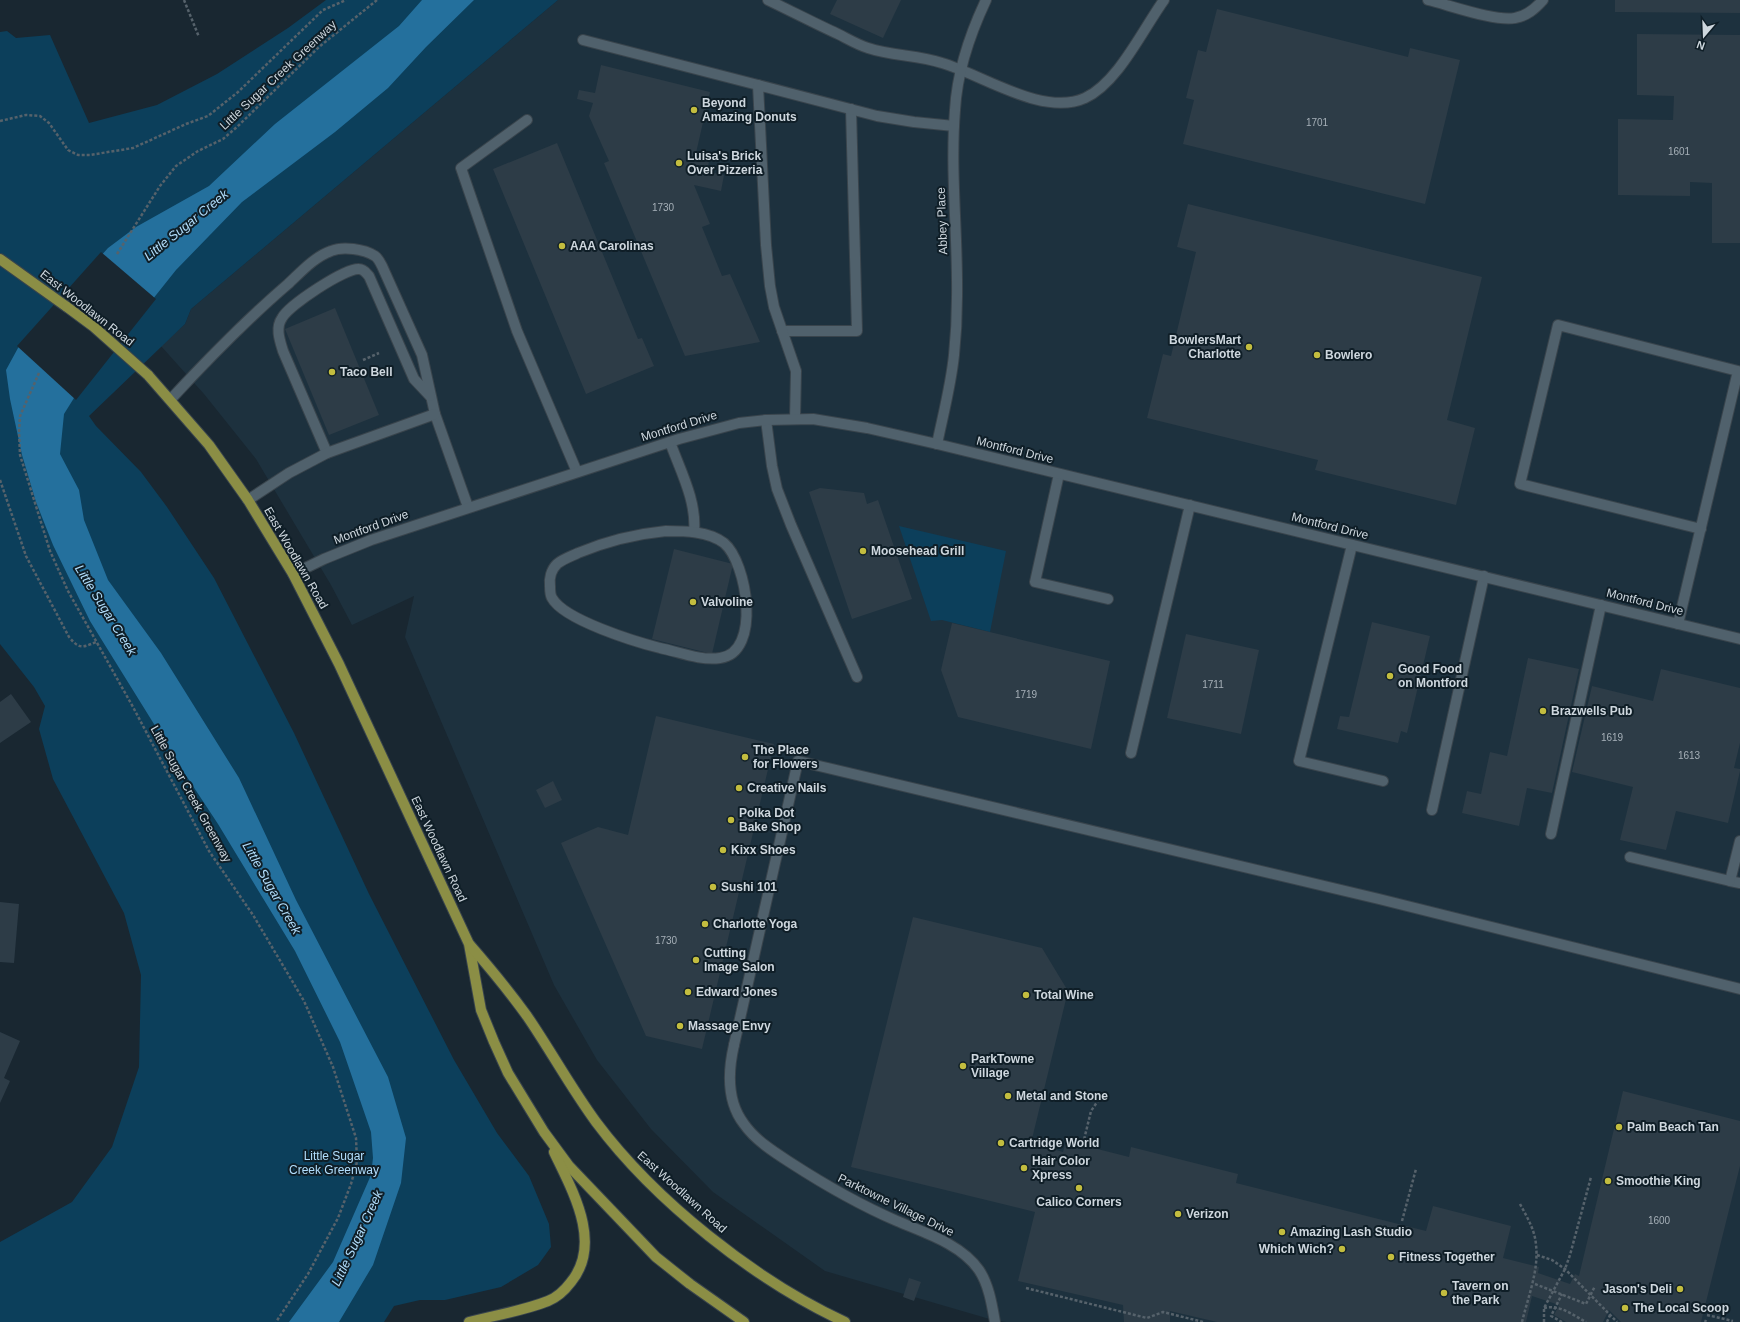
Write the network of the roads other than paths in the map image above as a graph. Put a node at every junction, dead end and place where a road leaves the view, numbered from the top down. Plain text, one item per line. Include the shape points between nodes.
1 (768, 0) edge
2 (986, 0) edge
3 (1164, 0) edge
4 (1428, 0) edge
5 (1543, 0) edge
6 (583, 40) dead end
7 (962, 70) junction
8 (758, 85) junction
9 (851, 109) junction
10 (527, 120) dead end
11 (954, 126) junction
12 (0, 260) edge
13 (782, 331) junction
14 (430, 396) junction
15 (171, 399) junction
16 (435, 414) junction
17 (796, 419) junction
18 (766, 420) junction
19 (670, 442) junction
20 (936, 444) junction
21 (327, 453) junction
22 (577, 472) junction
23 (1059, 474) junction
24 (248, 500) junction
25 (1190, 505) junction
26 (468, 507) junction
27 (1701, 529) junction
28 (694, 532) junction
29 (1352, 545) junction
30 (293, 574) junction
31 (1484, 576) junction
32 (1108, 598) dead end
33 (1601, 605) junction
34 (1678, 624) junction
35 (1740, 639) edge
36 (857, 677) dead end
37 (1131, 753) dead end
38 (1383, 781) dead end
39 (1432, 810) dead end
40 (1551, 834) dead end
41 (1740, 841) edge
42 (1630, 857) dead end
43 (1735, 882) edge
44 (469, 944) junction
45 (1740, 989) edge
46 (544, 1132) junction
47 (469, 1322) edge
48 (744, 1322) edge
49 (845, 1322) edge
50 (995, 1322) edge

1 - 7 street via 867,48 942,62
2 - 7 street, Abbey Place via 968,45
3 - 7 street via 1110,78 1098,90 1074,102 1058,103 1023,95
4 - 5 street via 1514,19 1535,9
6 - 8 street
7 - 11 street, Abbey Place
8 - 9 street
8 - 13 street via 767,259 774,307
9 - 11 street via 877,116
9 - 13 street via 857,332
10 - 22 street via 460,168 517,331
11 - 20 street, Abbey Place via 956,324 954,355
12 - 15 main road, East Woodlawn Road, bridge via 94,327
13 - 17 street via 796,371
14 - 15 street via 422,355 382,266 376,257 369,253 341,249 331,250 315,261 260,308
14 - 16 street
14 - 21 street via 414,379 369,276 364,270 359,269 341,275 300,299 282,318 279,326 283,351
15 - 24 main road, East Woodlawn Road via 209,445
16 - 21 street
16 - 26 street
17 - 18 street, Montford Drive
17 - 20 street, Montford Drive via 838,422
18 - 19 street, Montford Drive via 717,428
18 - 36 street via 777,489
19 - 22 street, Montford Drive
19 - 28 street via 689,494
20 - 23 street, Montford Drive
21 - 24 street via 289,473
22 - 26 street, Montford Drive
23 - 25 street, Montford Drive
23 - 32 street via 1035,582
24 - 30 main road, East Woodlawn Road
25 - 29 street, Montford Drive
25 - 37 street
26 - 30 street, Montford Drive via 371,540
27 - 27 street via 1520,484 1558,325 1738,371
27 - 34 street
28 - 28 street via 645,533 603,543 569,557 557,564 552,572 549,580 552,598 565,610 612,634 704,658 726,656 738,646 747,627 746,601 740,575 733,554 724,544 716,538
29 - 31 street, Montford Drive
29 - 38 street via 1299,761
30 - 44 main road, East Woodlawn Road via 339,664
31 - 33 street, Montford Drive
31 - 39 street
33 - 34 street, Montford Drive
33 - 40 street
34 - 35 street, Montford Drive
41 - 43 street
42 - 43 street
44 - 46 main road, East Woodlawn Road via 481,1010 508,1073
44 - 49 main road, East Woodlawn Road via 503,984 571,1086 625,1158 702,1230 751,1267 788,1292
45 - 50 street, Parktowne Village Drive via 1379,899 798,761 734,1046 730,1076 732,1099 743,1124 778,1154 815,1178 882,1214 937,1238 970,1259 986,1282
46 - 47 main road via 581,1214 585,1242 582,1265 565,1290 554,1297 531,1306
46 - 48 main road, East Woodlawn Road via 569,1166 656,1257

